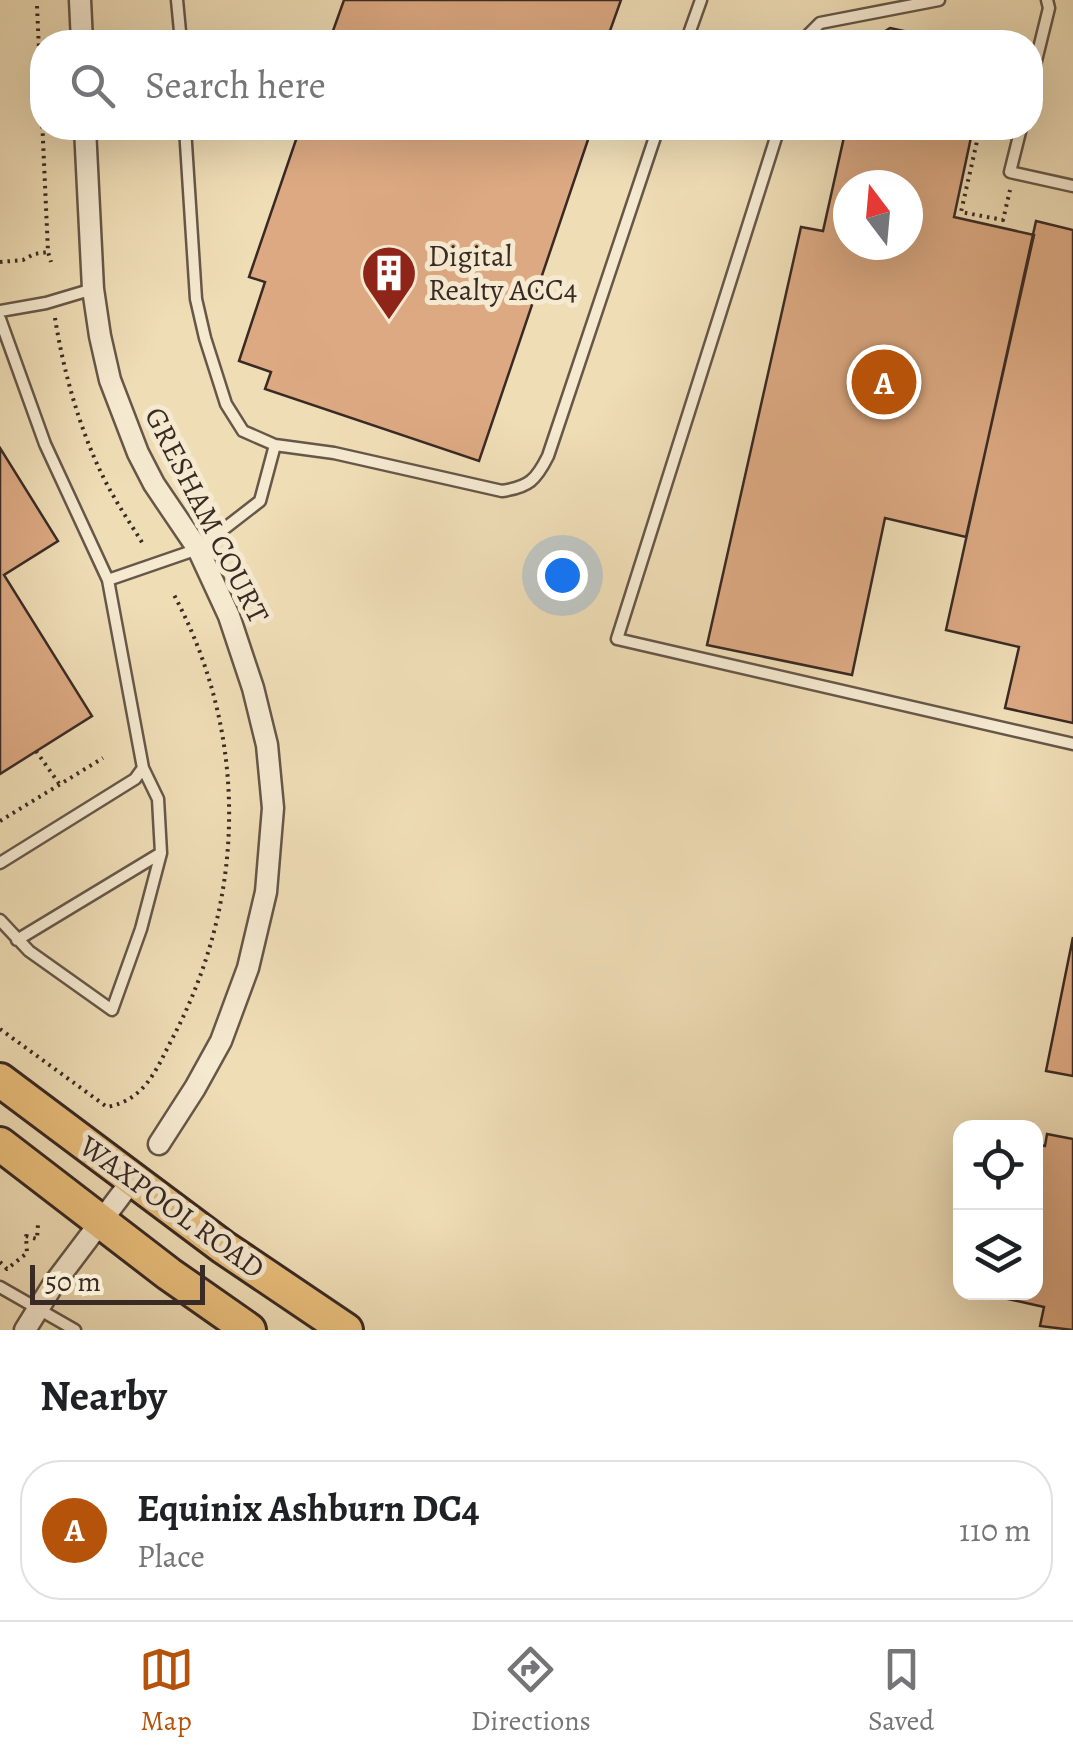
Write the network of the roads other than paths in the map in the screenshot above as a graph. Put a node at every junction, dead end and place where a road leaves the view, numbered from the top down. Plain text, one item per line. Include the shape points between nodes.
1 (80, 0) edge
2 (177, 0) edge
3 (700, 0) edge
4 (938, 0) edge
5 (1047, 0) edge
6 (81, 30) edge
7 (180, 30) edge
8 (690, 30) edge
9 (813, 30) edge
10 (1043, 32) edge
11 (87, 140) edge
12 (187, 140) edge
13 (654, 140) edge
14 (776, 140) edge
15 (1018, 140) edge
16 (1073, 186) edge
17 (93, 289) junction
18 (0, 311) edge
19 (0, 319) edge
20 (276, 445) junction
21 (198, 549) junction
22 (108, 580) junction
23 (1073, 744) edge
24 (143, 768) junction
25 (161, 853) junction
26 (0, 863) edge
27 (0, 920) edge
28 (17, 940) junction
29 (0, 1080) edge
30 (0, 1144) edge
31 (158, 1144) dead end
32 (133, 1179) junction
33 (99, 1222) junction
34 (0, 1287) edge
35 (37, 1309) junction
36 (25, 1330) edge
37 (75, 1330) edge
38 (249, 1330) edge
39 (346, 1330) edge

1 - 6 street
2 - 7 lane
3 - 8 lane
4 - 9 lane via 820,23
5 - 10 lane
11 - 17 street, GRESHAM COURT
12 - 20 lane via 196,299 205,338 226,404 243,432
13 - 20 lane via 538,477 502,491
14 - 23 lane via 617,639
15 - 16 lane via 1010,172
17 - 18 lane
17 - 21 street, GRESHAM COURT via 122,414 154,484
19 - 22 lane via 45,444
20 - 21 lane via 260,501
21 - 22 lane
21 - 31 street, GRESHAM COURT via 253,688 272,808 266,892 248,968 222,1041
22 - 24 lane
24 - 25 lane via 158,799
24 - 26 lane via 134,780
25 - 28 lane
25 - 28 lane via 112,1010
27 - 28 lane
29 - 32 main road, WAXPOOL ROAD
30 - 33 main road, WAXPOOL ROAD
32 - 33 street
32 - 39 main road, WAXPOOL ROAD
33 - 35 street
33 - 38 main road, WAXPOOL ROAD
34 - 35 lane
35 - 36 street
35 - 37 lane

